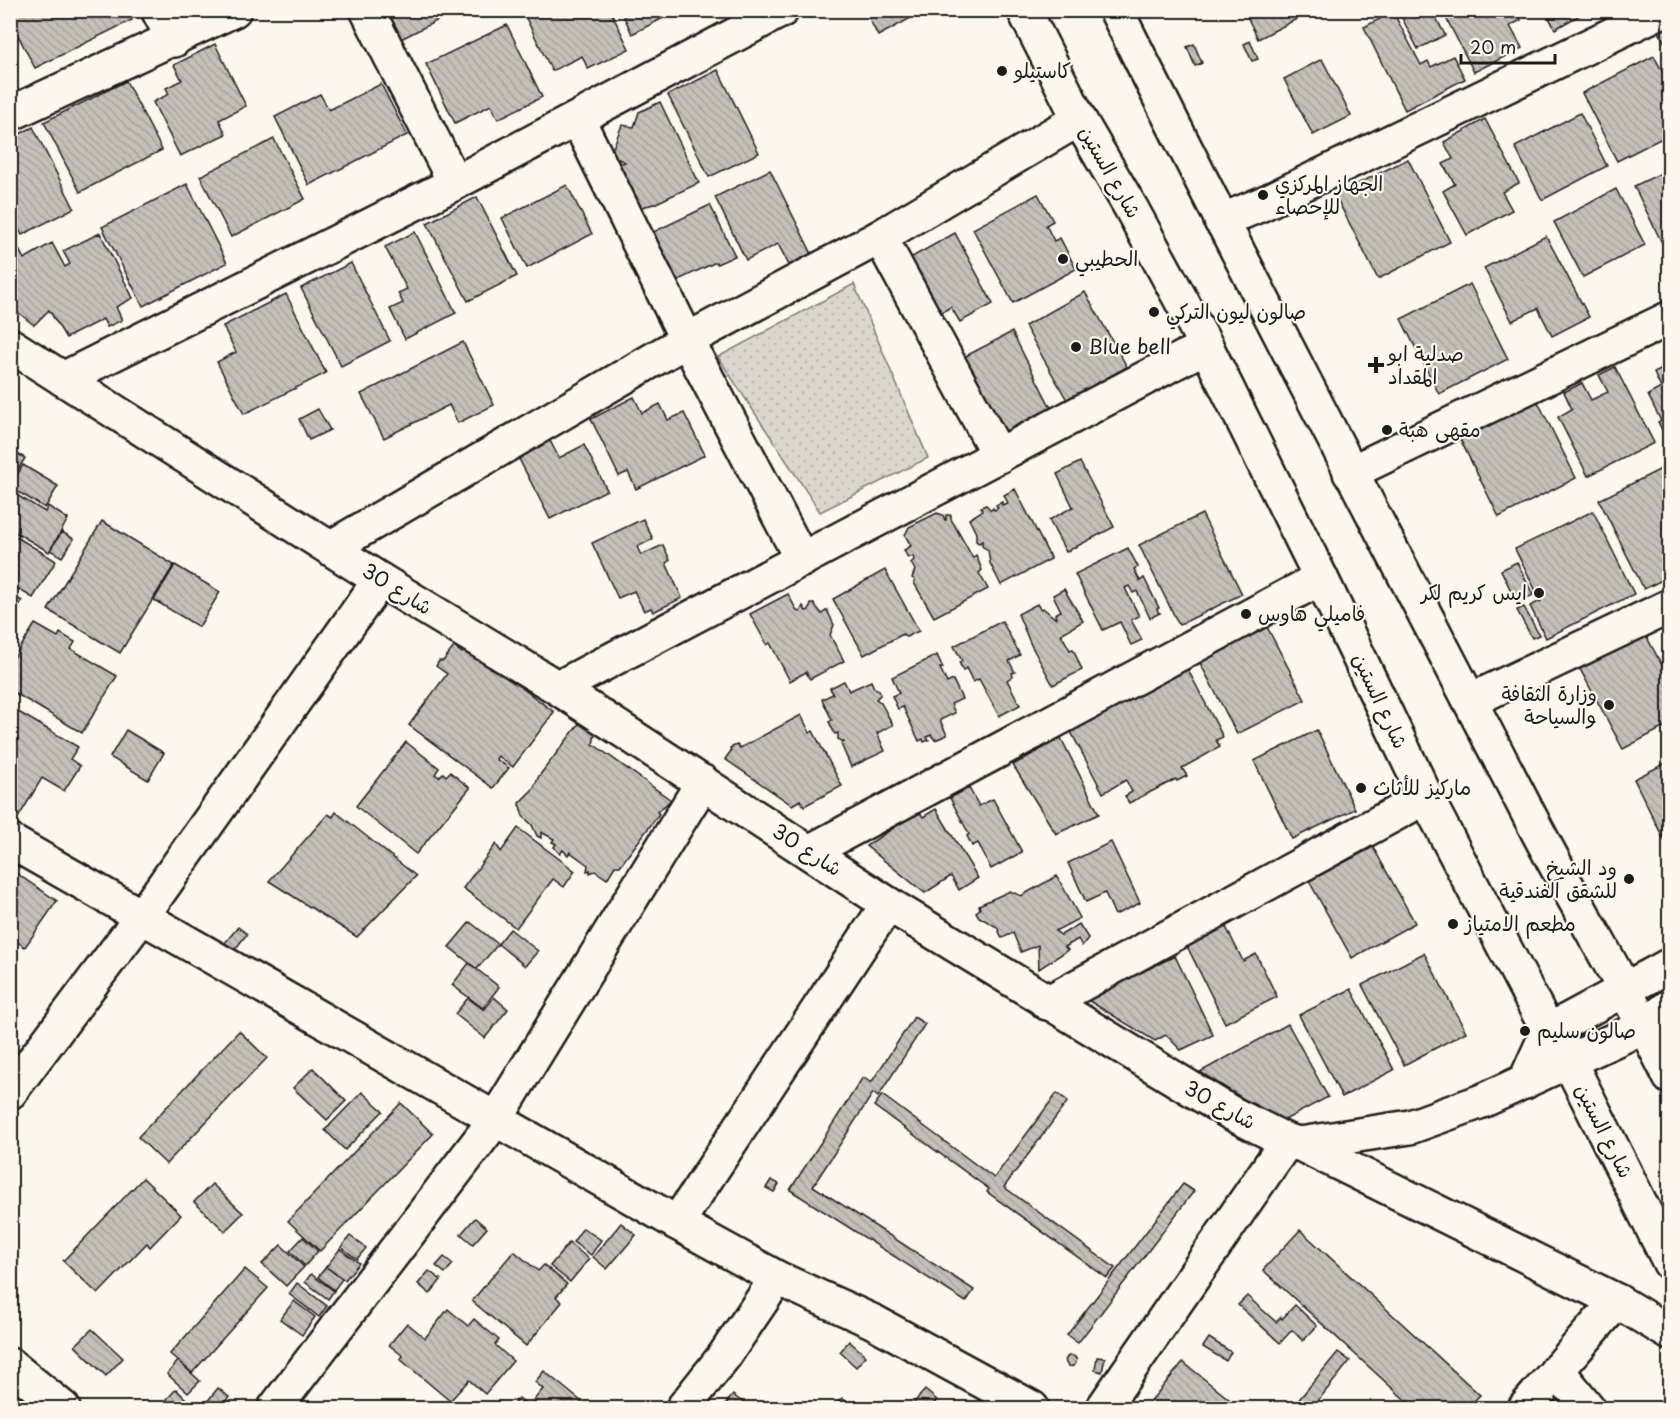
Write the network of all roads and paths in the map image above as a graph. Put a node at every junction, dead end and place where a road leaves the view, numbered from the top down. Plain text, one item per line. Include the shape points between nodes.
1 (158, 10) edge
2 (234, 10) edge
3 (367, 10) edge
4 (782, 10) edge
5 (1024, 10) edge
6 (1116, 10) edge
7 (1663, 10) edge
8 (174, 40) junction
9 (10, 114) edge
10 (1079, 119) junction
11 (578, 120) junction
12 (455, 183) junction
13 (1221, 221) junction
14 (880, 237) junction
15 (1670, 318) edge
16 (687, 340) junction
17 (1206, 346) junction
18 (14, 355) edge
19 (63, 379) junction
20 (999, 456) junction
21 (1350, 473) junction
22 (330, 548) junction
23 (802, 560) junction
24 (1321, 578) junction
25 (380, 580) junction
26 (1670, 606) edge
27 (558, 688) junction
28 (1470, 701) junction
29 (703, 782) junction
30 (1426, 797) junction
31 (10, 841) edge
32 (809, 852) junction
33 (888, 904) junction
34 (142, 916) junction
35 (1670, 965) edge
36 (1625, 991) junction
37 (1047, 1002) junction
38 (1657, 1016) edge
39 (1548, 1031) junction
40 (1569, 1063) junction
41 (1670, 1077) edge
42 (1525, 1082) junction
43 (10, 1092) edge
44 (495, 1120) junction
45 (1294, 1143) junction
46 (677, 1223) junction
47 (1670, 1263) edge
48 (777, 1278) junction
49 (1617, 1301) junction
50 (1670, 1333) edge
51 (10, 1365) edge
52 (1557, 1371) junction
53 (63, 1408) edge
54 (275, 1408) edge
55 (683, 1408) edge
56 (1032, 1408) edge
57 (1103, 1408) edge
58 (1525, 1408) edge
59 (1588, 1408) edge

1 - 8 street
2 - 8 street
3 - 12 street
4 - 11 street
5 - 10 street, شارع الستين
6 - 13 street
7 - 13 street
8 - 9 street
10 - 14 street
10 - 17 street, شارع الستين
11 - 12 street
11 - 16 street
12 - 19 street
13 - 21 street
14 - 16 street
14 - 20 street
15 - 21 street
16 - 22 street
16 - 23 street
17 - 20 street
17 - 24 street, شارع الستين
18 - 19 street, شارع 30
19 - 22 street, شارع 30
20 - 23 street
21 - 28 street
22 - 25 street, شارع 30
23 - 27 street
24 - 30 street, شارع الستين
24 - 32 street
25 - 27 street, شارع 30
25 - 34 street
26 - 28 street
27 - 29 street, شارع 30
28 - 36 street
29 - 32 street, شارع 30
29 - 44 street
30 - 37 street
30 - 39 street, شارع الستين
31 - 34 street
32 - 33 street, شارع 30
33 - 37 street, شارع 30
33 - 46 street
34 - 43 street
34 - 44 street
35 - 36 street
36 - 38 street
36 - 39 street
37 - 45 street, شارع 30 via 1231,1113
38 - 40 street
38 - 41 street
39 - 40 street, شارع الستين
39 - 42 street
40 - 42 street
40 - 47 street, شارع الستين
42 - 45 street via 1410,1127
44 - 46 street
44 - 54 street
45 - 49 street, شارع 30
45 - 57 street
46 - 48 street
48 - 55 street
48 - 56 street via 874,1322
49 - 50 street, شارع 30
49 - 52 street
51 - 53 street
52 - 58 street
52 - 59 street

